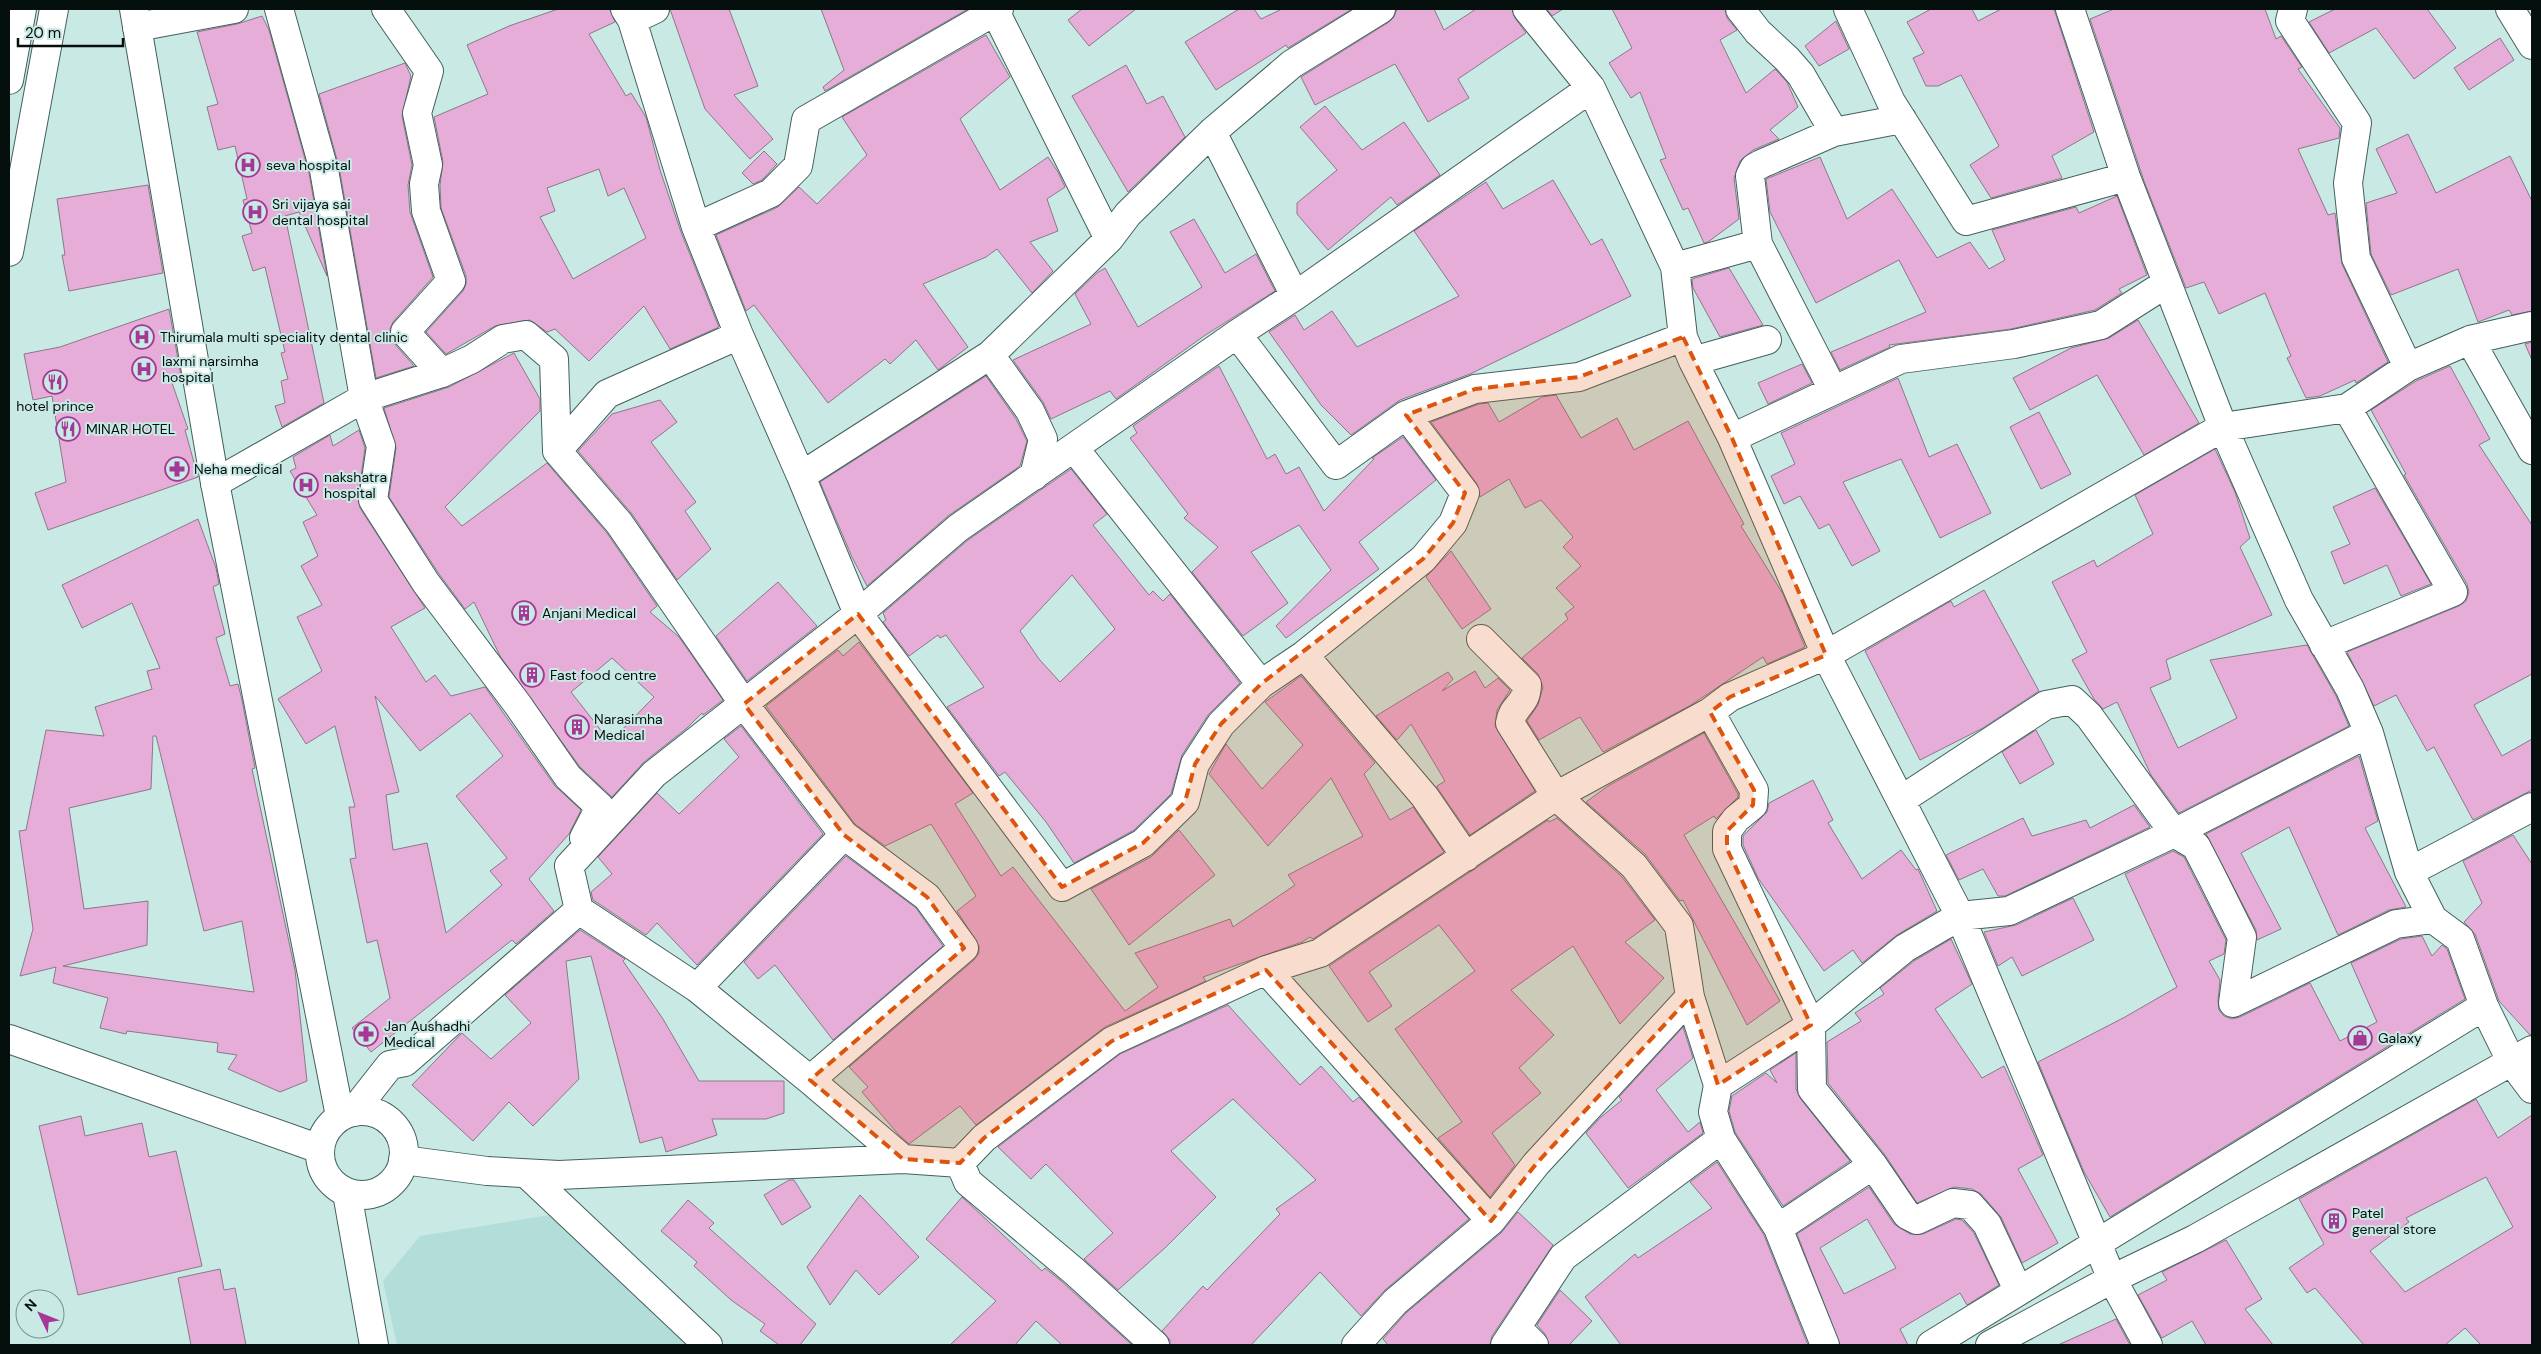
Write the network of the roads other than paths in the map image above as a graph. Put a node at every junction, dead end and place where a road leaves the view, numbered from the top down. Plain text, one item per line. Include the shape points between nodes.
1 (22, 9) edge
2 (54, 9) edge
3 (234, 9) edge
4 (279, 9) edge
5 (386, 9) edge
6 (1381, 9) edge
7 (1527, 9) edge
8 (1740, 9) edge
9 (1848, 9) edge
10 (2070, 9) edge
11 (2294, 9) edge
12 (2510, 9) edge
13 (996, 10) edge
14 (637, 12) edge
15 (136, 18) edge
16 (2532, 45) edge
17 (9, 80) edge
18 (1590, 88) junction
19 (1902, 119) junction
20 (1212, 132) junction
21 (1834, 132) junction
22 (2126, 177) junction
23 (696, 227) junction
24 (1109, 239) junction
25 (1758, 244) junction
26 (9, 252) edge
27 (1675, 267) junction
28 (2167, 283) junction
29 (1295, 296) junction
30 (2532, 326) edge
31 (1237, 334) junction
32 (739, 335) junction
33 (1767, 340) dead end
34 (2470, 340) junction
35 (1688, 349) junction
36 (990, 355) junction
37 (2408, 366) junction
38 (442, 373) junction
39 (1833, 390) junction
40 (364, 398) junction
41 (2347, 408) junction
42 (1406, 414) junction
43 (2223, 427) junction
44 (1732, 438) junction
45 (1074, 448) junction
46 (2532, 450) edge
47 (557, 451) junction
48 (801, 476) junction
49 (1034, 476) junction
50 (215, 483) junction
51 (858, 614) junction
52 (1481, 639) dead end
53 (2324, 646) junction
54 (1304, 655) junction
55 (1826, 655) junction
56 (1261, 684) junction
57 (744, 704) junction
58 (1710, 712) junction
59 (2369, 734) junction
60 (1556, 796) junction
61 (1901, 800) junction
62 (2532, 807) edge
63 (2174, 833) junction
64 (844, 835) junction
65 (1466, 857) junction
66 (569, 866) junction
67 (2409, 872) junction
68 (579, 910) junction
69 (1960, 916) junction
70 (2433, 919) junction
71 (1266, 970) junction
72 (697, 988) junction
73 (1690, 996) junction
74 (2484, 1006) junction
75 (1811, 1025) junction
76 (9, 1038) edge
77 (2521, 1056) edge
78 (810, 1080) junction
79 (1718, 1085) junction
80 (2532, 1089) edge
81 (347, 1114) junction
82 (1721, 1139) junction
83 (320, 1149) junction
84 (903, 1159) junction
85 (404, 1160) junction
86 (960, 1163) junction
87 (1873, 1165) junction
88 (528, 1175) junction
89 (347, 1193) junction
90 (1491, 1221) junction
91 (1778, 1228) junction
92 (2098, 1244) junction
93 (2112, 1279) junction
94 (2018, 1290) junction
95 (1519, 1339) edge
96 (374, 1345) edge
97 (708, 1345) edge
98 (1155, 1345) edge
99 (1356, 1345) edge
100 (1825, 1345) edge
101 (1931, 1345) edge
102 (1990, 1345) edge
103 (2148, 1345) edge

1 - 17 street
2 - 26 street
3 - 15 street
4 - 40 street via 324,170
5 - 38 street via 429,71 417,114 428,165 424,184 426,211 452,281 405,332
6 - 20 street via 1292,64
7 - 18 street
8 - 21 street via 1758,32 1788,59
9 - 19 street
10 - 22 street
11 - 37 street via 2290,21 2357,123 2348,183 2356,258
12 - 16 street
13 - 23 street via 806,120 798,166 771,193
13 - 24 street
14 - 23 street
15 - 50 street
18 - 27 street
18 - 29 street
19 - 21 street
19 - 22 street via 1966,221
20 - 24 street via 1128,214
20 - 29 street
21 - 25 street via 1754,168 1750,184
22 - 28 street
23 - 32 street
24 - 36 street
25 - 27 street
25 - 39 street
27 - 35 street
28 - 39 street via 2101,325 2014,344 1901,359
28 - 43 street
29 - 31 street
30 - 34 street
31 - 42 street via 1336,465
31 - 45 street
32 - 47 street via 607,394
32 - 48 street
33 - 35 street
34 - 37 street
34 - 46 street
35 - 42 street via 1580,377 1475,389
35 - 44 street
36 - 48 street
36 - 49 street via 1030,411 1044,440
37 - 41 street
38 - 40 street
38 - 47 street via 503,339 526,336 554,359
39 - 44 street
40 - 50 street
40 - 66 street via 381,446 372,500 426,583 568,777 600,807
41 - 43 street
41 - 53 street via 2453,592
42 - 54 street via 1465,493 1453,523 1423,559
43 - 53 street via 2299,600
43 - 55 street
44 - 55 street
45 - 49 street
45 - 56 street
47 - 57 street via 618,523
48 - 51 street
49 - 51 street via 958,528
50 - 81 street
51 - 56 street via 1062,887 1142,843 1185,802 1195,764 1221,724
51 - 57 street
52 - 60 street via 1527,685 1526,698 1511,715 1510,723
53 - 59 street via 2350,689
54 - 56 street
54 - 65 street via 1425,797
55 - 58 street via 1730,698
55 - 61 street
57 - 64 street
57 - 66 street via 654,774
58 - 60 street
58 - 75 street via 1754,790 1753,805 1727,831 1728,849
59 - 63 street
59 - 67 street
60 - 65 street
60 - 73 street via 1634,866 1679,926
61 - 63 street via 2046,705 2072,700 2089,716
61 - 69 street
62 - 67 street
63 - 69 street via 2009,910
63 - 70 street via 2196,846 2242,937 2233,1003 2396,924
64 - 72 street
64 - 78 street via 927,896 964,948
65 - 71 street via 1320,953
66 - 68 street
67 - 70 street
68 - 72 street
68 - 81 street via 405,1062 390,1065
69 - 75 street via 1905,948
69 - 92 street
70 - 74 street via 2460,939
71 - 86 street via 1112,1041 984,1138
71 - 90 street
72 - 78 street
73 - 79 street
73 - 90 street via 1536,1164
74 - 77 street
74 - 92 street
75 - 79 street
75 - 87 street via 1812,1089
76 - 83 street
77 - 80 street
77 - 93 street via 2195,1239
78 - 84 street
79 - 82 street via 1713,1112
81 - 83 street via 324,1136
81 - 85 street via 366,1110 389,1120 398,1132
82 - 91 street
82 - 95 street via 1563,1257
83 - 89 street via 326,1174
84 - 86 street
84 - 88 street
85 - 88 street
85 - 89 street via 398,1174 376,1192
86 - 98 street via 968,1182
87 - 91 street
87 - 94 street via 1907,1214 1917,1220 1953,1203 1970,1205 1987,1224
88 - 97 street
89 - 96 street
90 - 99 street via 1396,1302
91 - 100 street
92 - 93 street
92 - 94 street
93 - 102 street
93 - 103 street
94 - 101 street

